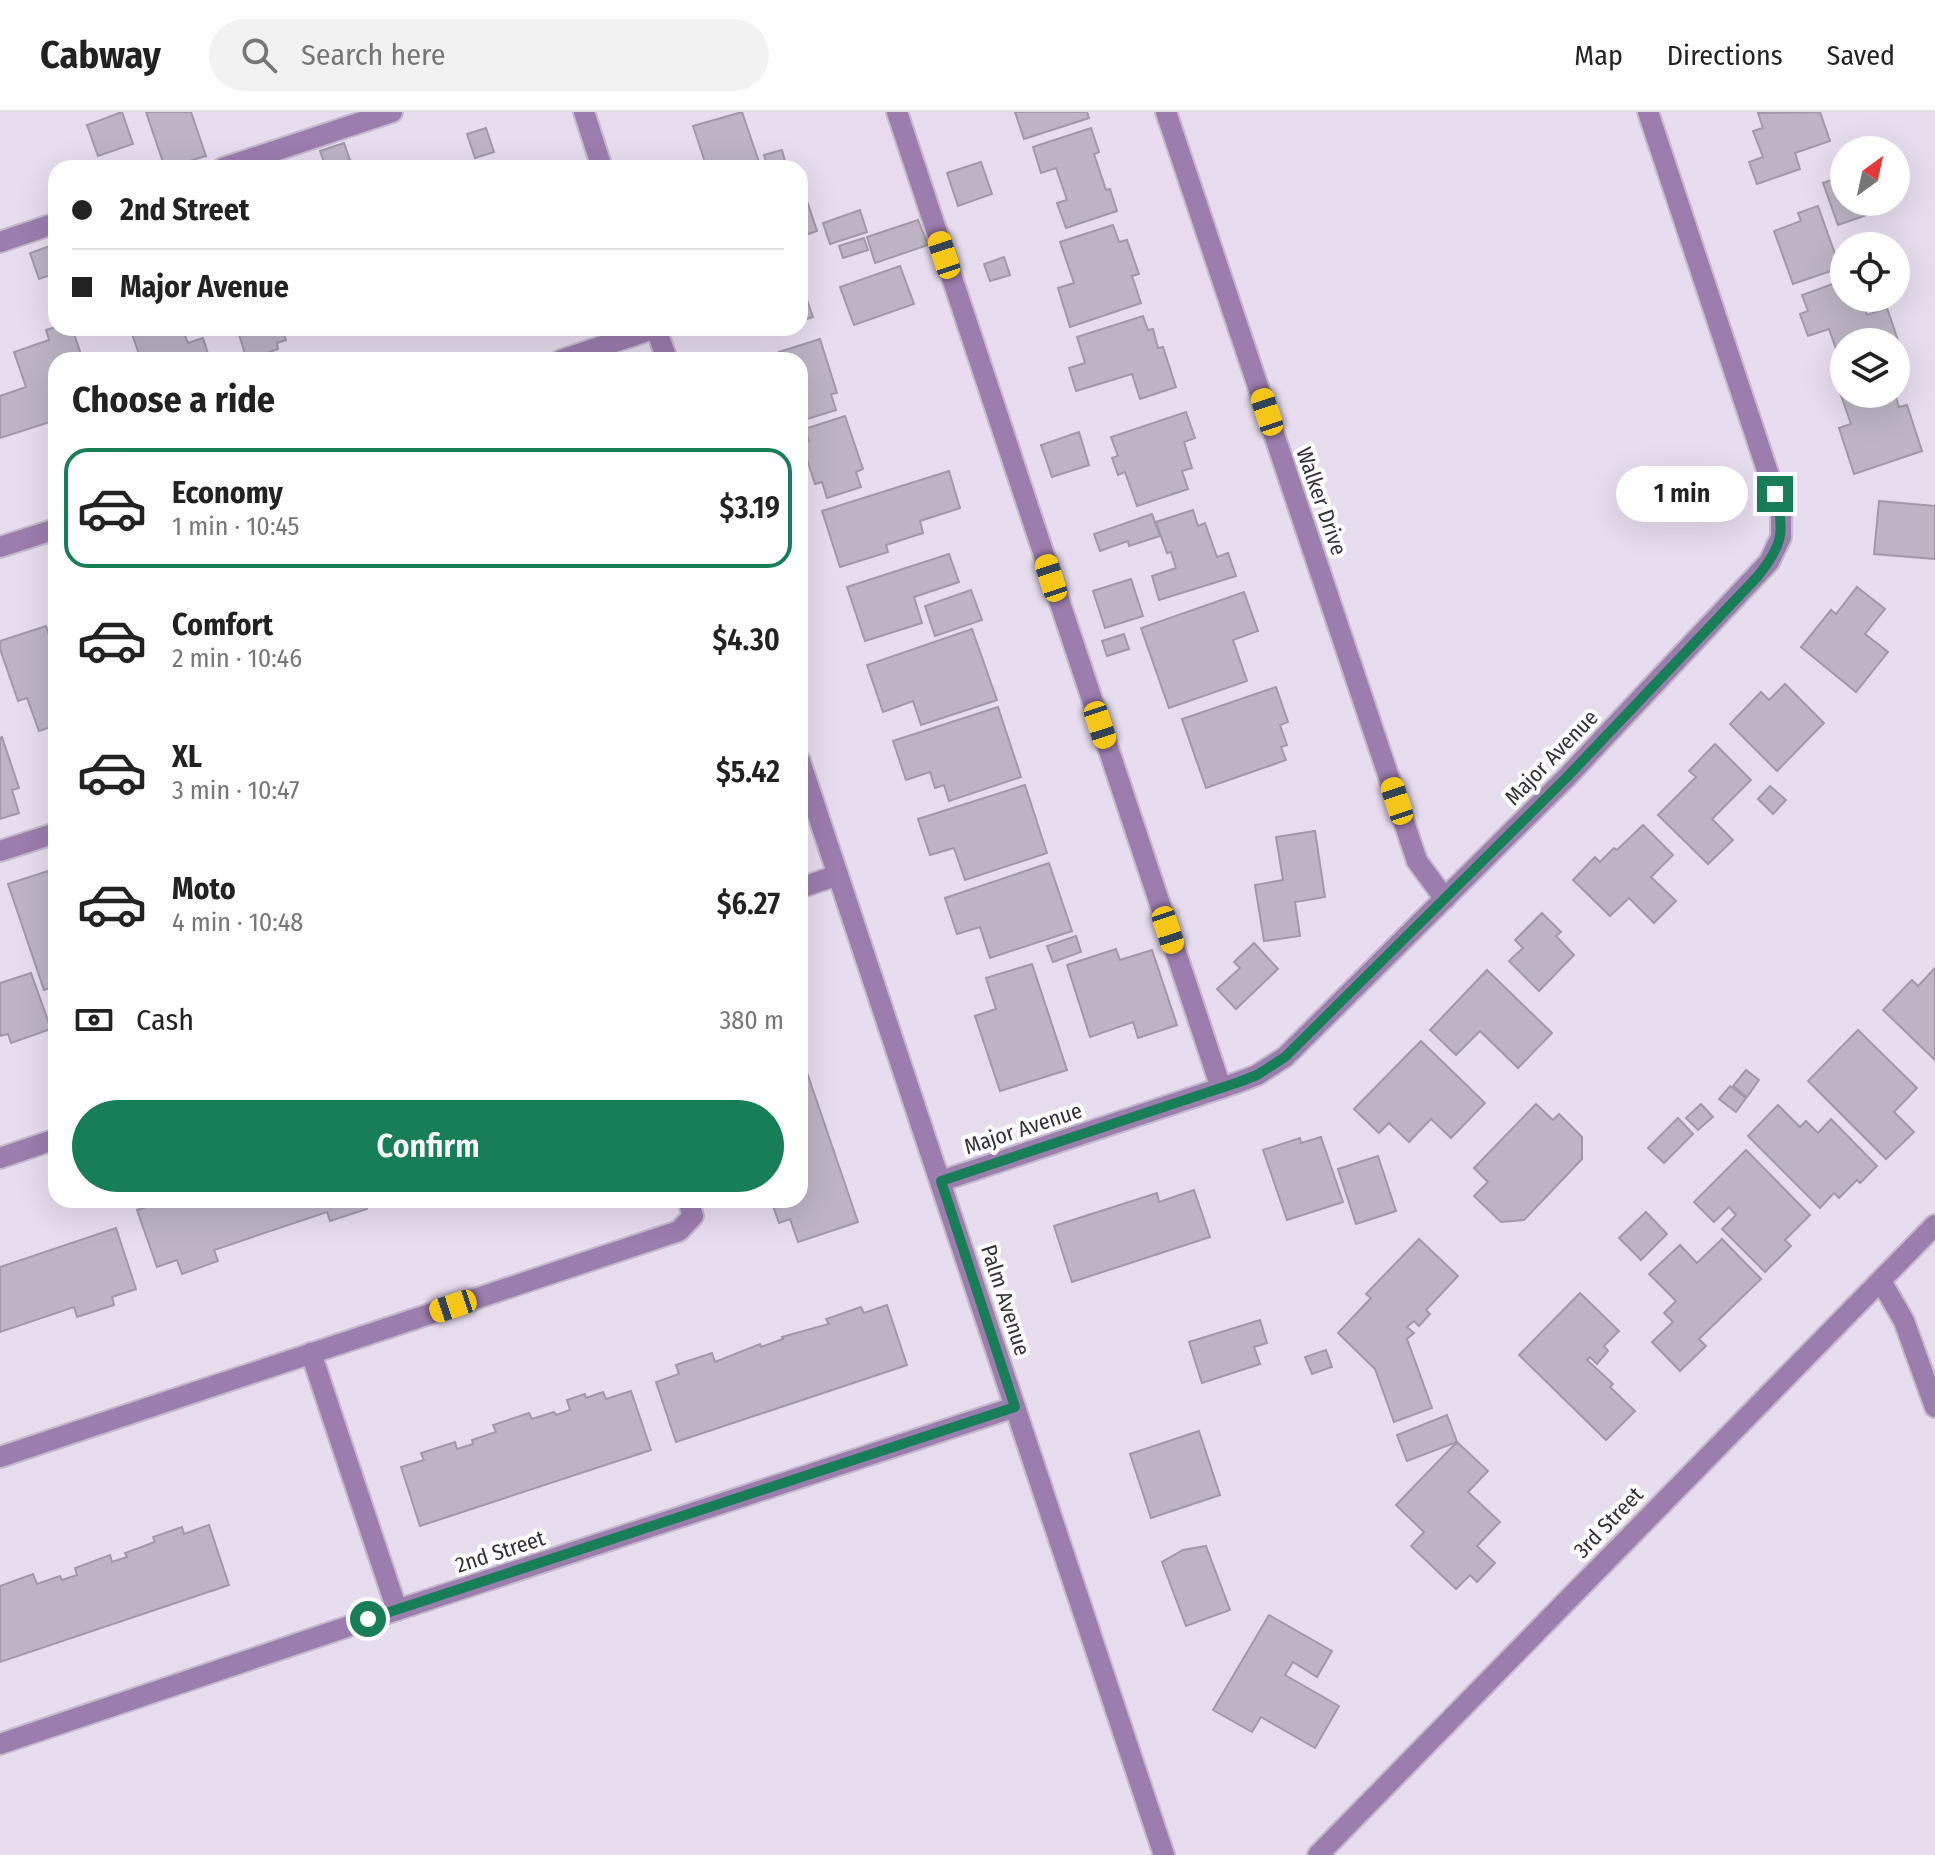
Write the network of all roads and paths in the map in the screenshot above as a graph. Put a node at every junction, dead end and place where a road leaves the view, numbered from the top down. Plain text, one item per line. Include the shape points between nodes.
1 (392, 112) edge
2 (584, 112) edge
3 (897, 112) edge
4 (1166, 112) edge
5 (1648, 112) edge
6 (247, 160) edge
7 (599, 160) edge
8 (48, 226) edge
9 (0, 242) edge
10 (632, 336) edge
11 (585, 352) edge
12 (48, 532) edge
13 (0, 547) edge
14 (808, 785) edge
15 (48, 836) edge
16 (0, 851) edge
17 (838, 875) junction
18 (808, 885) edge
19 (1445, 899) junction
20 (1221, 1088) junction
21 (48, 1142) edge
22 (0, 1158) edge
23 (941, 1181) junction
24 (690, 1208) edge
25 (1935, 1225) edge
26 (1881, 1281) junction
27 (311, 1353) junction
28 (1015, 1407) junction
29 (1935, 1407) edge
30 (0, 1457) edge
31 (397, 1610) junction
32 (0, 1744) edge
33 (1164, 1855) edge
34 (1318, 1855) edge

1 - 6 street
2 - 7 street
3 - 20 street
4 - 19 street, Walker Drive via 1417,861
5 - 19 street, Major Avenue via 1775,494 1781,537 1769,562 1737,599
8 - 9 street
10 - 11 street
12 - 13 street
14 - 17 street, Palm Avenue
15 - 16 street
17 - 18 street
17 - 23 street, Palm Avenue
19 - 20 street, Major Avenue via 1285,1057
20 - 23 street, Major Avenue
21 - 22 street
23 - 28 street, Palm Avenue
24 - 27 street via 693,1216 679,1231
25 - 26 street, 3rd Street
26 - 29 street via 1904,1321
26 - 34 street, 3rd Street
27 - 30 street
27 - 31 street
28 - 31 street, 2nd Street
28 - 33 street, Palm Avenue
31 - 32 street, 2nd Street

